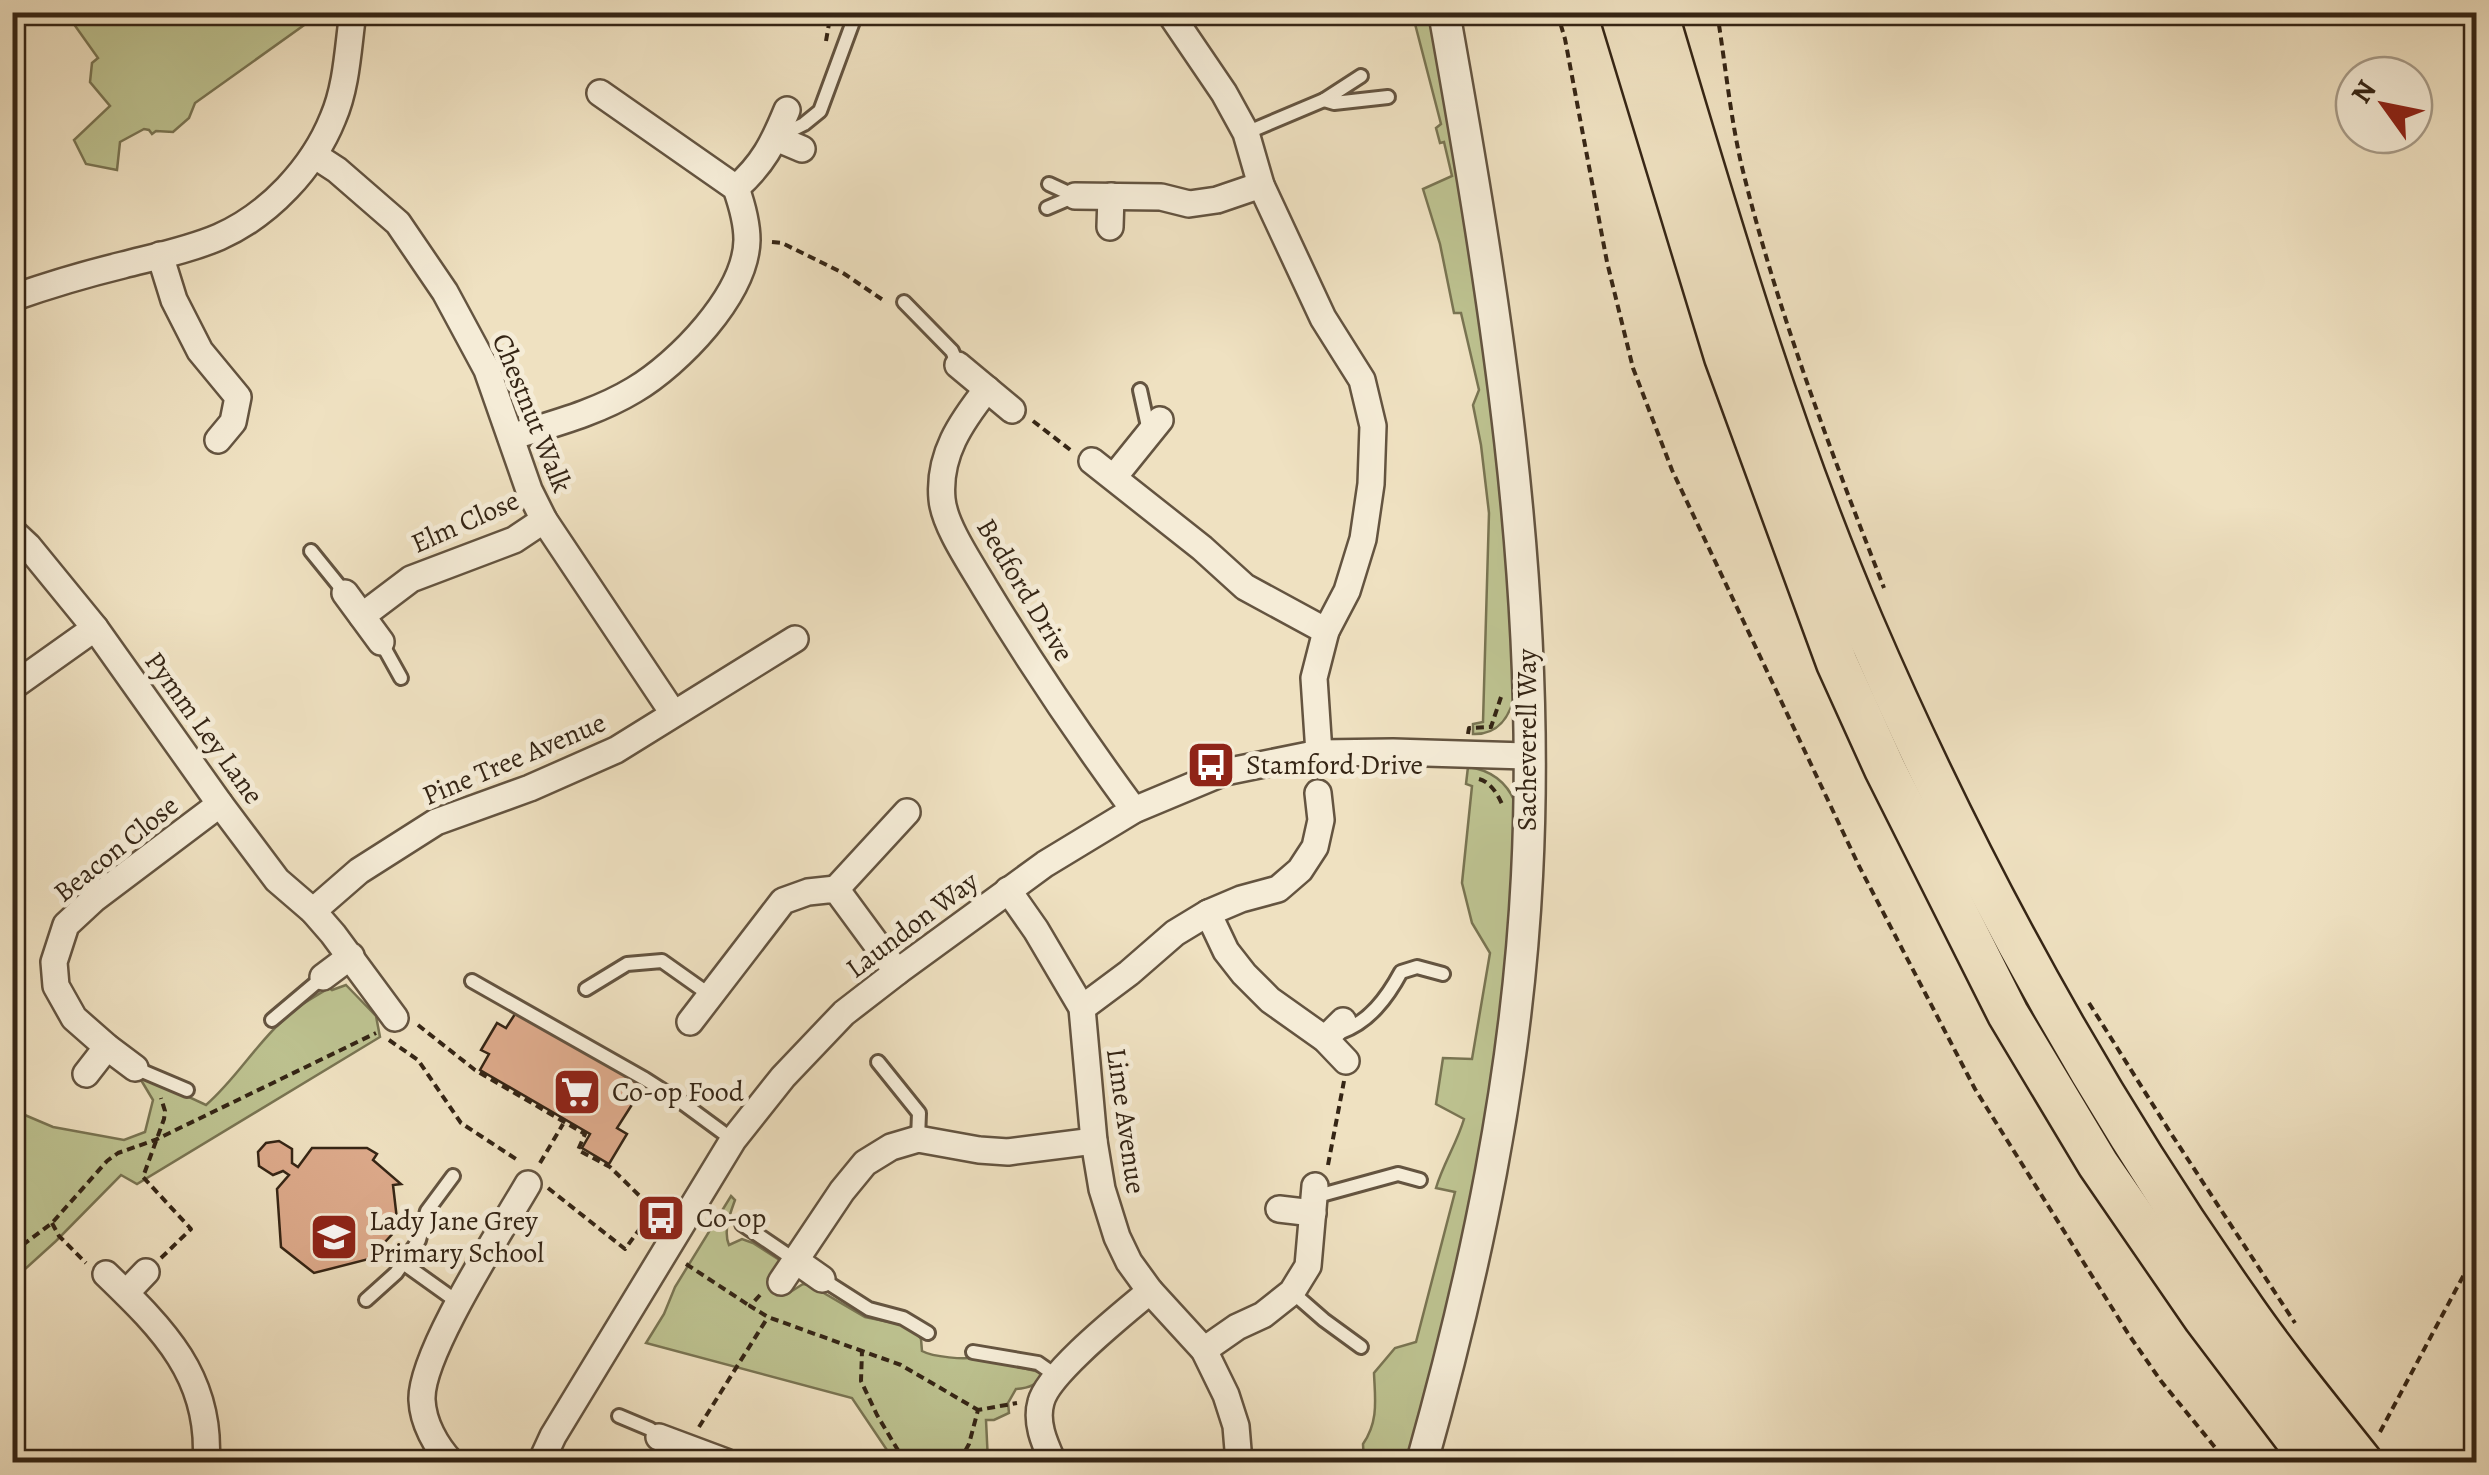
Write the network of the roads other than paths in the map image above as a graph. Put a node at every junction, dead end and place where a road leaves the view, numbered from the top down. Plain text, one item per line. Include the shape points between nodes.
1 (352, 12) edge
2 (1169, 12) edge
3 (1444, 12) edge
4 (1620, 12) edge
5 (1657, 12) edge
6 (854, 19) dead end
7 (1360, 76) dead end
8 (600, 93) dead end
9 (1388, 97) dead end
10 (1324, 100) junction
11 (787, 110) dead end
12 (1246, 133) junction
13 (776, 138) junction
14 (802, 150) dead end
15 (314, 155) junction
16 (1049, 184) dead end
17 (1262, 185) junction
18 (736, 188) junction
19 (1074, 196) junction
20 (1110, 196) junction
21 (1047, 208) dead end
22 (1110, 227) dead end
23 (160, 255) junction
24 (13, 296) edge
25 (897, 303) road end
26 (958, 365) joint
27 (987, 389) junction
28 (1140, 390) dead end
29 (1012, 410) road end
30 (1155, 426) joint
31 (511, 437) junction
32 (218, 440) dead end
33 (1092, 461) road end
34 (1114, 478) junction
35 (544, 520) junction
36 (12, 531) edge
37 (310, 550) dead end
38 (346, 593) joint
39 (362, 616) junction
40 (95, 628) junction
41 (1326, 631) junction
42 (795, 639) dead end
43 (381, 642) joint
44 (401, 678) dead end
45 (12, 687) edge
46 (673, 713) junction
47 (1320, 753) junction
48 (1530, 756) junction
49 (1318, 793) dead end
50 (220, 804) junction
51 (1134, 810) junction
52 (906, 812) dead end
53 (836, 888) junction
54 (1008, 890) junction
55 (313, 911) junction
56 (1208, 914) junction
57 (351, 956) junction
58 (897, 972) junction
59 (1443, 974) dead end
60 (323, 978) joint
61 (472, 980) dead end
62 (586, 988) dead end
63 (710, 995) junction
64 (1082, 1008) junction
65 (272, 1020) dead end
66 (690, 1022) dead end
67 (386, 1025) road end
68 (1334, 1030) junction
69 (106, 1047) junction
70 (1346, 1061) road end
71 (878, 1062) dead end
72 (135, 1068) joint
73 (86, 1074) dead end
74 (188, 1090) dead end
75 (918, 1139) junction
76 (733, 1140) junction
77 (1094, 1142) junction
78 (454, 1176) dead end
79 (532, 1177) road end
80 (1420, 1180) dead end
81 (1314, 1198) junction
82 (1280, 1209) dead end
83 (742, 1224) dead end
84 (403, 1263) junction
85 (788, 1271) junction
86 (146, 1272) road end
87 (106, 1274) road end
88 (822, 1279) joint
89 (1150, 1291) junction
90 (1292, 1292) junction
91 (126, 1293) junction
92 (366, 1300) dead end
93 (459, 1304) junction
94 (928, 1333) dead end
95 (1362, 1347) dead end
96 (1204, 1350) junction
97 (973, 1352) dead end
98 (1058, 1377) junction
99 (619, 1416) dead end
100 (659, 1436) joint
101 (2368, 1452) edge
102 (694, 1454) edge
103 (206, 1462) edge
104 (451, 1462) edge
105 (541, 1462) edge
106 (726, 1462) edge
107 (1054, 1462) edge
108 (1239, 1462) edge
109 (1422, 1462) edge
110 (2313, 1462) edge

1 - 15 street via 334,116
2 - 12 street
3 - 48 street, Sacheverell Way via 1510,448 1524,584
4 - 110 highway via 1725,357 1837,663 1886,769 2008,1014 2098,1164
5 - 101 highway via 1788,430 1862,621 1928,766 2016,941 2109,1104 2238,1302
6 - 13 lane via 820,111
7 - 10 lane
8 - 18 street
9 - 10 lane
10 - 12 lane
11 - 13 street
12 - 17 street
13 - 14 street
13 - 18 street
15 - 23 street via 254,216 219,237
15 - 31 street, Chestnut Walk via 398,223 487,370
16 - 19 lane
17 - 20 street via 1190,204
17 - 41 street via 1323,318 1362,380 1373,426 1362,539
18 - 31 street via 744,210 744,258 706,326 634,390 588,413
19 - 20 street
19 - 21 lane
20 - 22 street
23 - 24 street
23 - 32 street via 200,351 250,394
25 - 26 lane via 952,351
26 - 27 street
27 - 29 street
27 - 51 street, Bedford Drive via 944,459 942,501 958,544 1006,622
28 - 30 lane
30 - 34 street
31 - 35 street, Chestnut Walk
33 - 34 street
34 - 41 street via 1245,587
35 - 39 street, Elm Close via 514,540 411,578
35 - 46 street, Chestnut Walk
36 - 40 street, Pymm Ley Lane
37 - 38 lane
38 - 39 street
39 - 43 street
40 - 45 street
40 - 50 street, Pymm Ley Lane
41 - 47 street via 1314,678
42 - 46 street, Pine Tree Avenue
43 - 44 lane
46 - 55 street, Pine Tree Avenue via 616,750 436,822 359,871
47 - 48 street, Laundon Way
47 - 51 street, Laundon Way via 1224,772
48 - 109 street, Sacheverell Way via 1527,876 1505,1096 1474,1261
49 - 56 street via 1332,820 1300,870 1278,889
50 - 55 street, Pymm Ley Lane via 277,880
50 - 69 street, Beacon Close via 66,925 54,962 56,986 74,1018
51 - 54 street, Laundon Way
52 - 53 street
53 - 58 street
53 - 63 street via 782,902
54 - 58 street, Laundon Way
54 - 64 street, Lime Avenue
55 - 57 street, Pymm Ley Lane
56 - 64 street via 1174,933
56 - 68 street via 1226,951 1270,1000
57 - 60 street
57 - 67 street, Pymm Ley Lane
58 - 76 street, Laundon Way via 844,1013
59 - 68 lane via 1417,967 1401,972 1358,1026
60 - 65 lane
61 - 76 lane via 645,1079
62 - 63 lane via 626,964 662,961
63 - 66 street
64 - 77 street, Lime Avenue
68 - 70 street
69 - 72 street, Beacon Close
69 - 73 street
71 - 75 lane via 919,1113
72 - 74 lane
75 - 77 street via 1008,1152
75 - 85 street via 865,1163
76 - 105 street, Laundon Way
77 - 89 street, Lime Avenue via 1117,1237
78 - 84 lane via 427,1212
79 - 93 street
80 - 81 lane via 1398,1174
81 - 82 street
81 - 90 street via 1308,1266
83 - 85 lane
84 - 92 lane
84 - 93 lane
85 - 88 street
86 - 91 street
87 - 91 street
88 - 94 lane via 869,1309
89 - 96 street, Lime Avenue
89 - 98 street
90 - 95 lane
90 - 96 street
91 - 103 street via 187,1368 208,1439
93 - 104 street via 427,1369 422,1397 426,1423
96 - 108 street, Lime Avenue via 1236,1426
97 - 98 lane via 1038,1363
98 - 107 street via 1041,1399 1039,1418
99 - 100 lane
100 - 102 street
102 - 106 street

